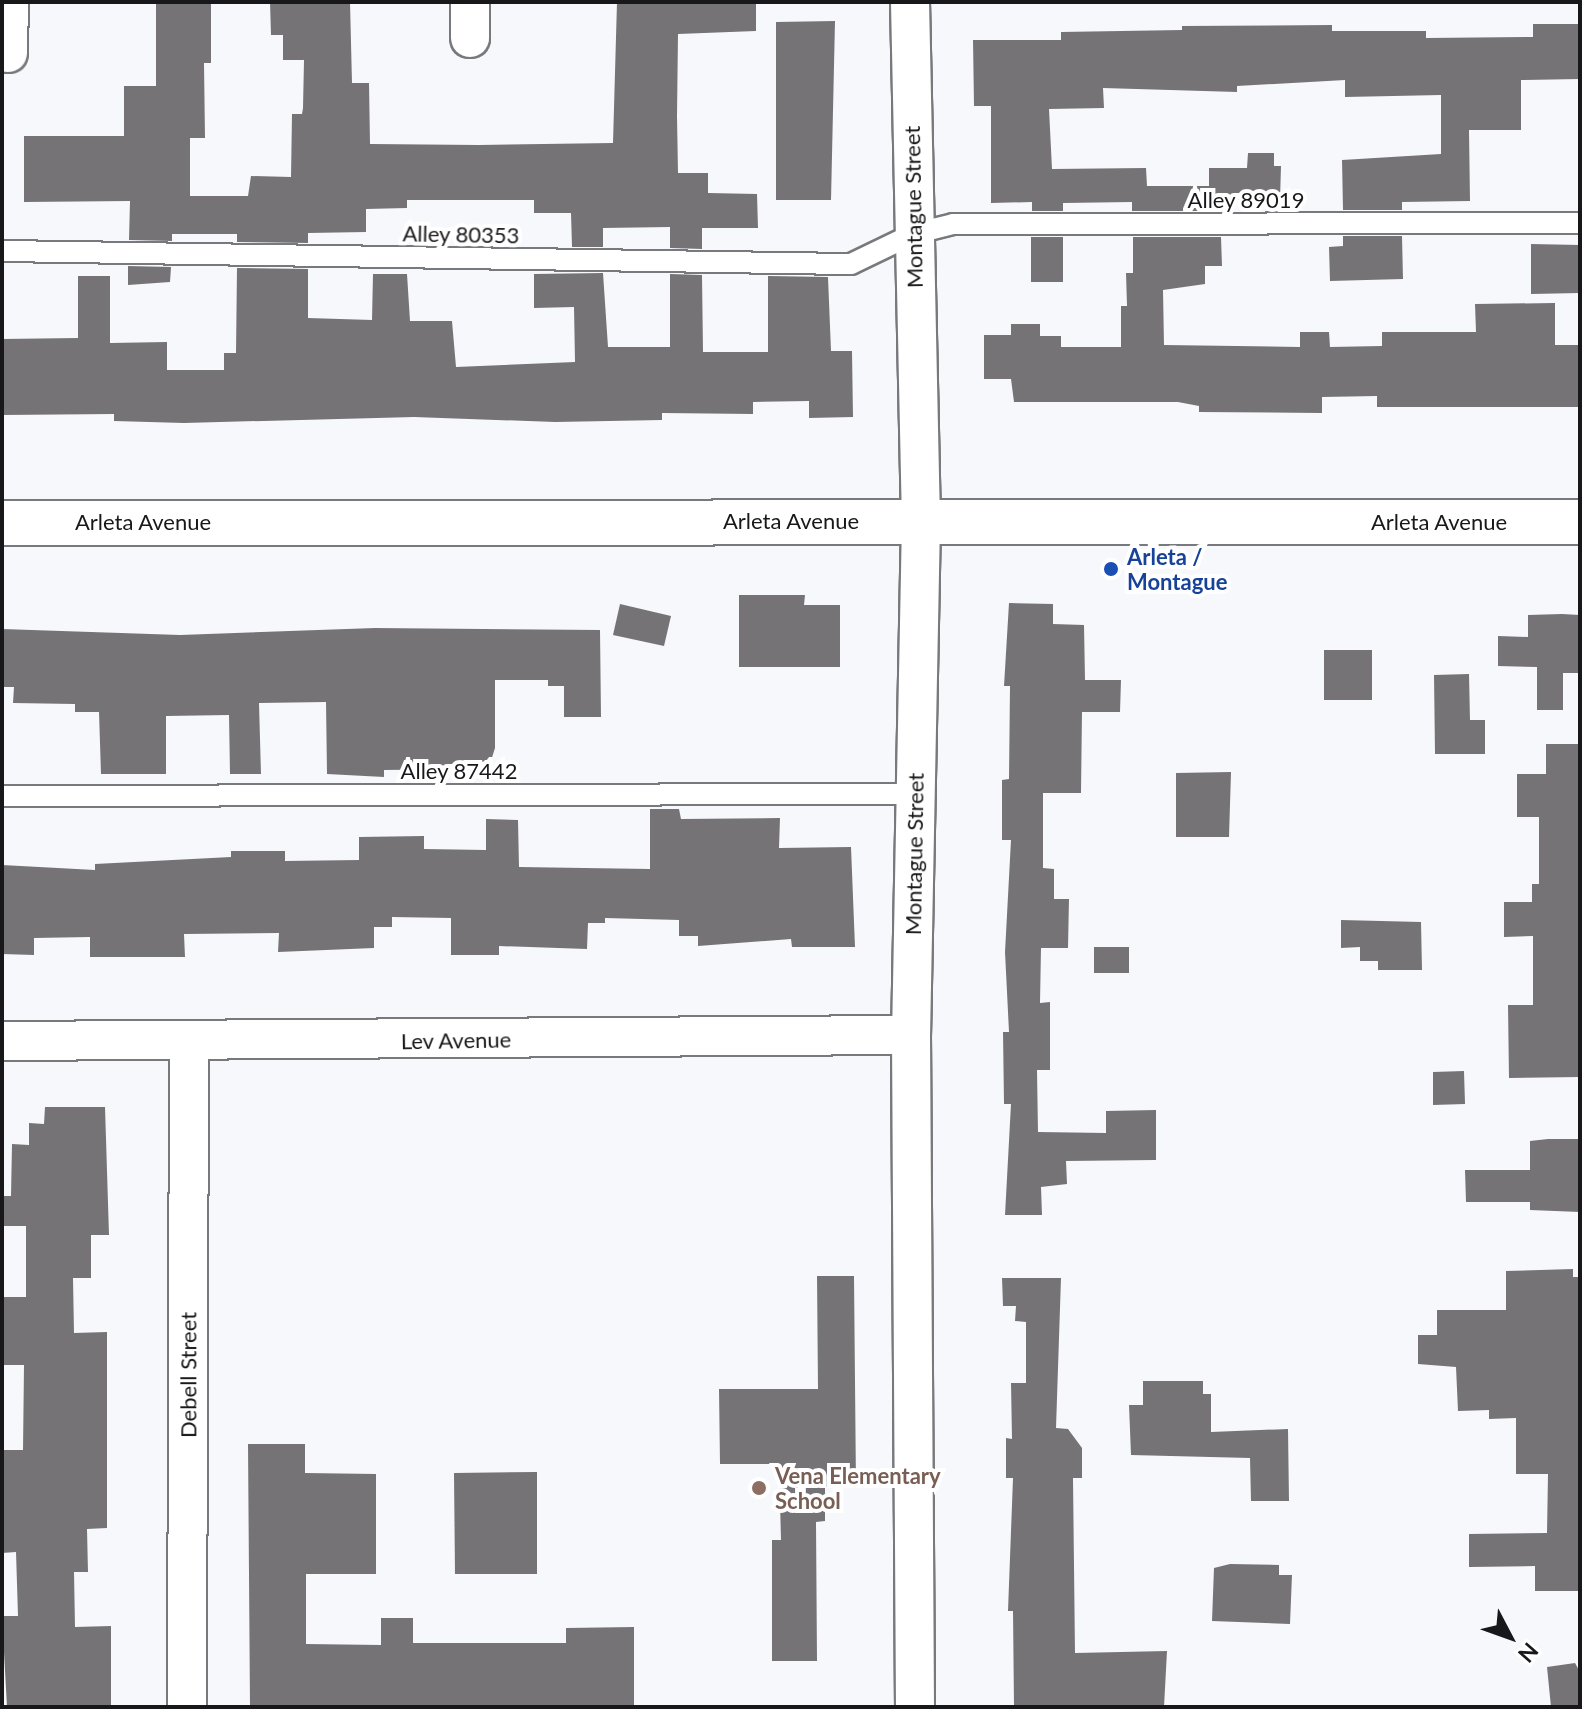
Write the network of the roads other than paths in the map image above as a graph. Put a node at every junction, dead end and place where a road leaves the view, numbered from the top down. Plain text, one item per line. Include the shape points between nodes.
1 (9, 2) edge
2 (910, 2) edge
3 (8, 53) dead end
4 (1580, 223) edge
5 (913, 234) junction
6 (2, 251) edge
7 (921, 521) junction
8 (1580, 522) edge
9 (2, 523) edge
10 (915, 794) junction
11 (2, 796) edge
12 (911, 1035) junction
13 (2, 1041) edge
14 (189, 1042) junction
15 (187, 1707) edge
16 (915, 1707) edge

1 - 3 street
2 - 5 street, Montague Street
4 - 5 lane, Alley 89019 via 953,224
5 - 6 lane, Alley 80353 via 851,264
5 - 7 street, Montague Street
7 - 8 main road, Arleta Avenue
7 - 9 main road, Arleta Avenue
7 - 10 street, Montague Street
10 - 11 lane, Alley 87442
10 - 12 street, Montague Street
12 - 14 street, Lev Avenue
12 - 16 street, Montague Street
13 - 14 street, Lev Avenue
14 - 15 street, Debell Street

